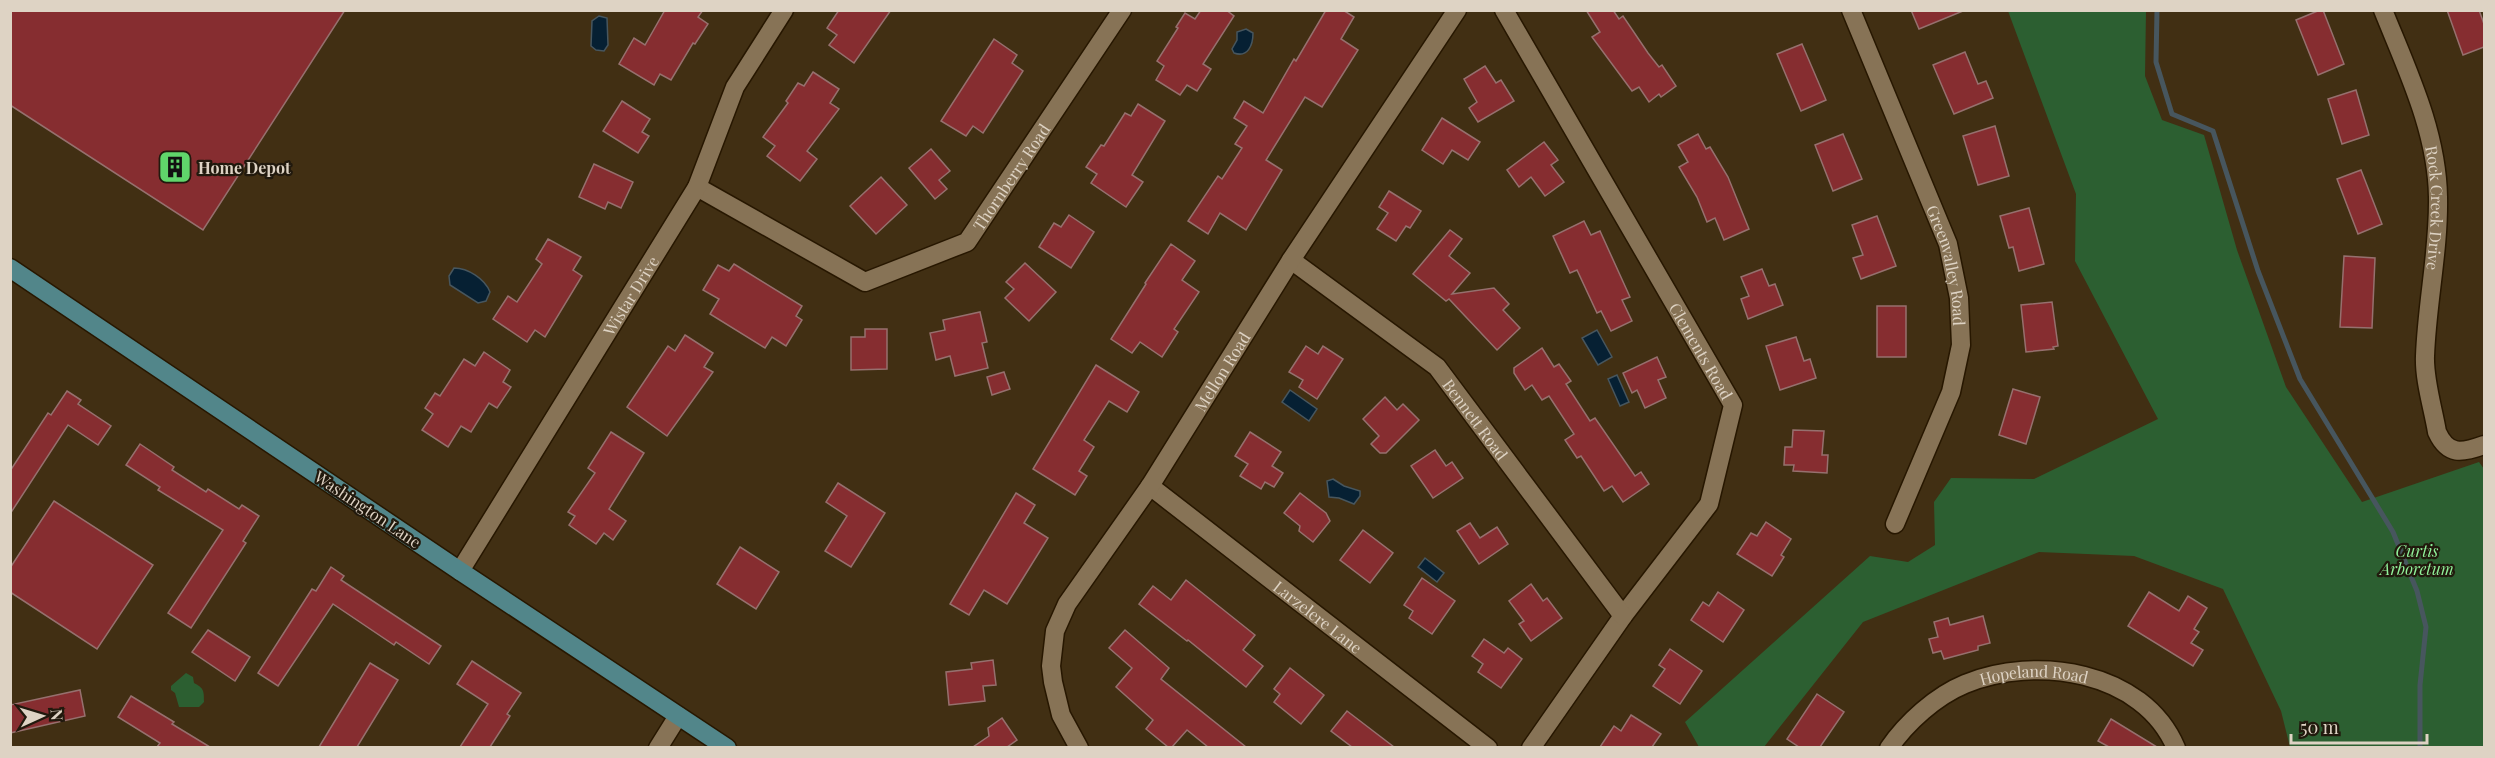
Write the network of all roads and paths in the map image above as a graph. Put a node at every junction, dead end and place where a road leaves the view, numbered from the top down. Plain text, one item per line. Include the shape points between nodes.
1 (784, 10) edge
2 (1122, 10) edge
3 (1457, 10) edge
4 (1504, 10) edge
5 (1851, 10) edge
6 (2383, 10) edge
7 (697, 187) junction
8 (1292, 260) junction
9 (10, 268) edge
10 (2484, 445) edge
11 (1150, 486) junction
12 (1895, 524) dead end
13 (460, 571) junction
14 (1623, 616) junction
15 (678, 716) junction
16 (658, 747) edge
17 (727, 747) edge
18 (1080, 747) edge
19 (1488, 747) edge
20 (1531, 747) edge
21 (1889, 747) edge
22 (2176, 747) edge

1 - 7 street, Wistar Drive via 735,87
2 - 7 street, Thornberry Road via 967,242 865,282
3 - 8 street, Mellon Road
4 - 14 street, Clements Road via 1733,405 1709,504
5 - 12 street, Greenvalley Road via 1948,244 1959,298 1961,345 1951,392
6 - 10 street, Rock Creek Drive via 2427,123 2434,157 2438,196 2436,252 2425,358 2437,432 2451,450 2468,451
7 - 13 street, Wistar Drive
8 - 11 street, Mellon Road
8 - 14 street, Bennett Road via 1437,367
9 - 13 main road, Washington Lane
11 - 18 street, Mellon Road via 1067,604 1055,631 1052,666 1056,699
11 - 19 street, Larzelere Lane
13 - 15 main road, Washington Lane
14 - 20 street, Clements Road
15 - 16 street
15 - 17 main road, Washington Lane
21 - 22 street, Hopeland Road via 1927,708 1963,685 2004,672 2041,670 2088,677 2132,696 2165,726

